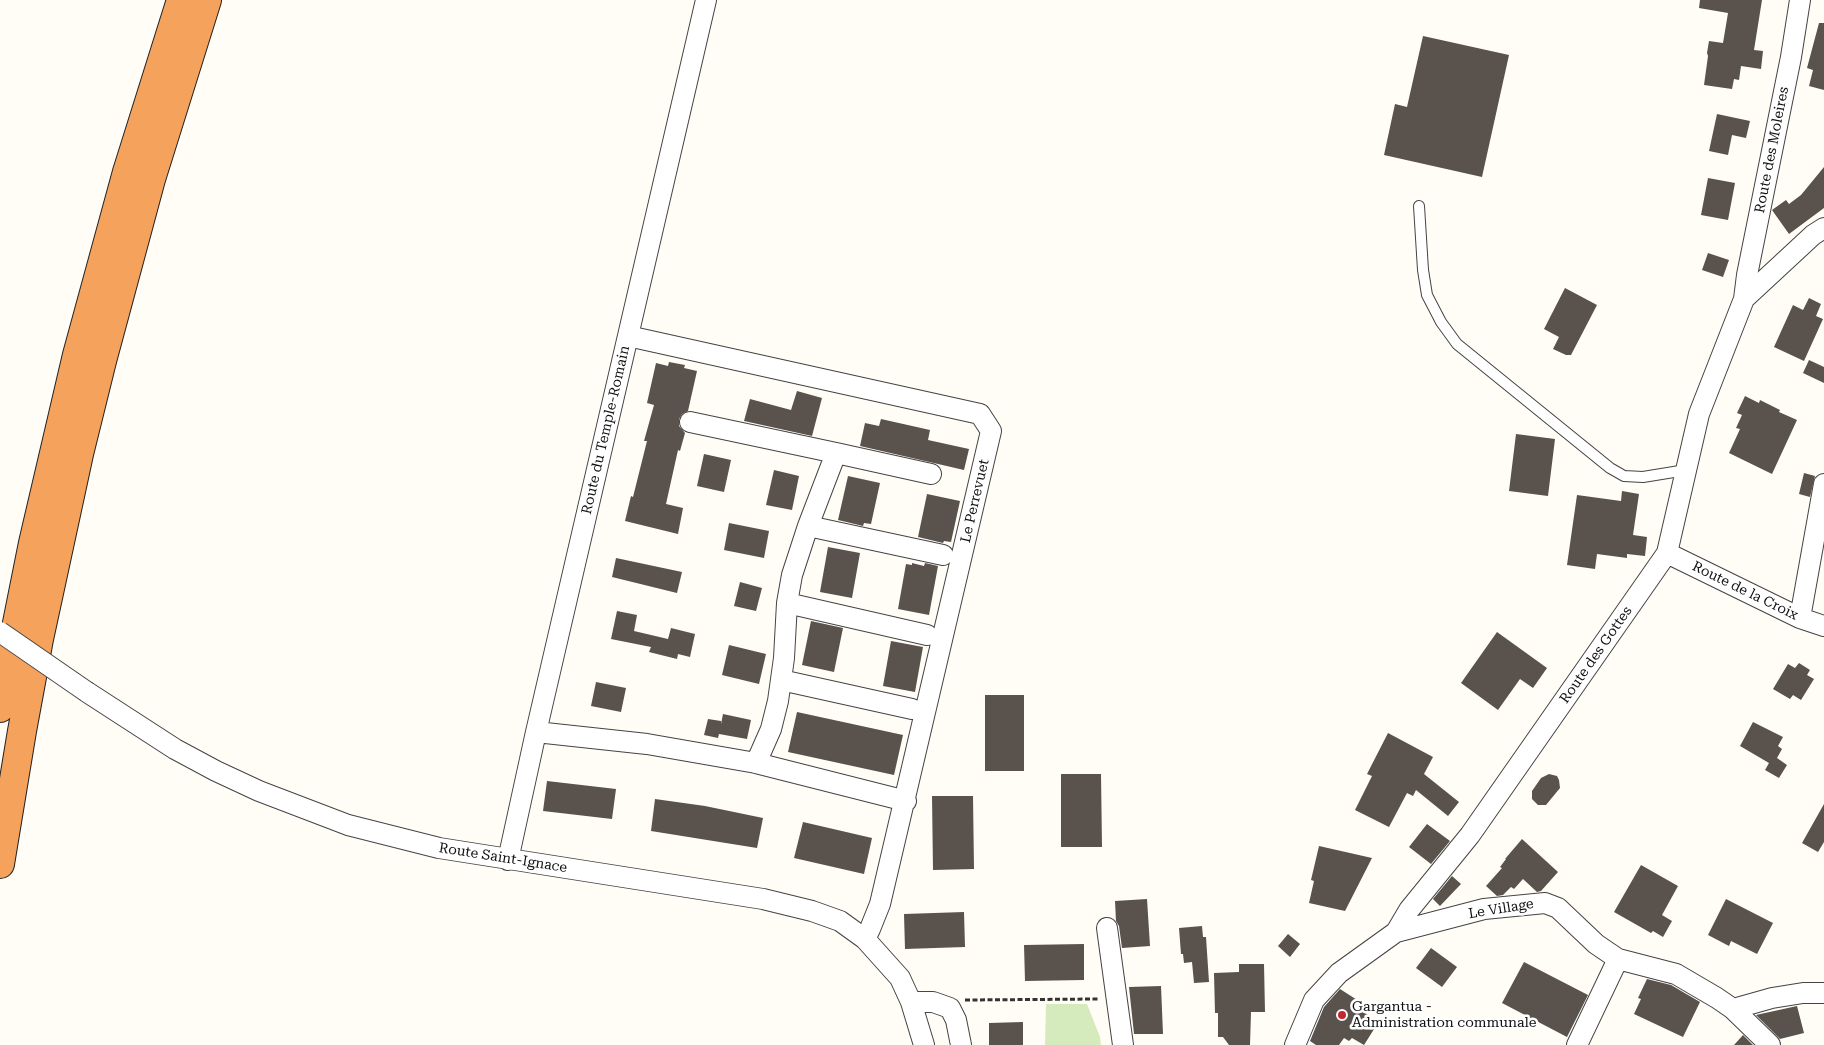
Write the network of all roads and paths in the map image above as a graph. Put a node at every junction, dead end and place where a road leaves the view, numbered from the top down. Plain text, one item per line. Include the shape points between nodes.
1 (181, 0) edge
2 (207, 0) edge
3 (706, 0) edge
4 (1800, 0) edge
5 (1420, 206) dead end
6 (1824, 228) edge
7 (1744, 299) junction
8 (628, 336) junction
9 (690, 422) dead end
10 (836, 453) junction
11 (1686, 470) junction
12 (931, 474) dead end
13 (1824, 484) edge
14 (808, 526) junction
15 (1667, 553) junction
16 (943, 555) dead end
17 (787, 603) junction
18 (1800, 618) junction
19 (1824, 626) edge
20 (0, 632) edge
21 (927, 635) dead end
22 (781, 680) junction
23 (0, 708) edge
24 (912, 709) dead end
25 (536, 732) junction
26 (756, 763) junction
27 (906, 800) junction
28 (508, 860) junction
29 (0, 864) edge
30 (1107, 928) dead end
31 (1396, 932) junction
32 (865, 939) junction
33 (1618, 959) junction
34 (1824, 993) edge
35 (1117, 999) junction
36 (912, 1002) junction
37 (942, 1005) junction
38 (1733, 1009) junction
39 (924, 1045) edge
40 (961, 1045) edge
41 (1123, 1045) edge
42 (1295, 1045) edge
43 (1577, 1045) edge
44 (1770, 1045) edge

1 - 23 highway via 127,172 77,355 33,543
2 - 29 highway via 151,179 79,454 39,639
3 - 8 street, Route du Temple-Romain
4 - 7 street, Route des Moleires
5 - 11 lane via 1427,295 1457,344 1624,476 1643,477
6 - 7 street, Route des Gottes
7 - 11 street, Route des Gottes via 1699,414
8 - 25 street, Route du Temple-Romain
8 - 27 street, Le Perrevuet via 980,414 991,431
9 - 10 street
10 - 12 street
10 - 14 street
11 - 15 street, Route des Gottes
13 - 18 street
14 - 16 street
14 - 17 street via 792,575
15 - 18 street, Route de la Croix
15 - 31 street, Route des Gottes via 1470,834 1409,910
17 - 21 street
17 - 22 street
18 - 19 street, Route de la Croix
20 - 28 street, Route Saint-Ignace, bridge via 175,749 259,791 348,826 439,848
22 - 24 street
22 - 26 street via 771,729
25 - 26 street via 646,744
25 - 28 street, Route du Temple-Romain
26 - 27 street
27 - 32 street, Le Perrevuet via 880,904
28 - 32 street, Route Saint-Ignace via 763,899 812,910 840,922
30 - 35 street
31 - 33 street, Le Village via 1484,909 1545,903 1558,908 1596,944
31 - 42 street, Route des Gottes via 1339,973 1314,1000
32 - 36 street, Route Saint-Ignace via 900,978
33 - 38 street, Le Village via 1676,974
33 - 43 street
34 - 38 street via 1772,998
35 - 37 path via 951,1000
35 - 41 street
36 - 37 street
36 - 39 street, Route Saint-Ignace
37 - 40 street via 950,1008 956,1020
38 - 44 street, Le Village

